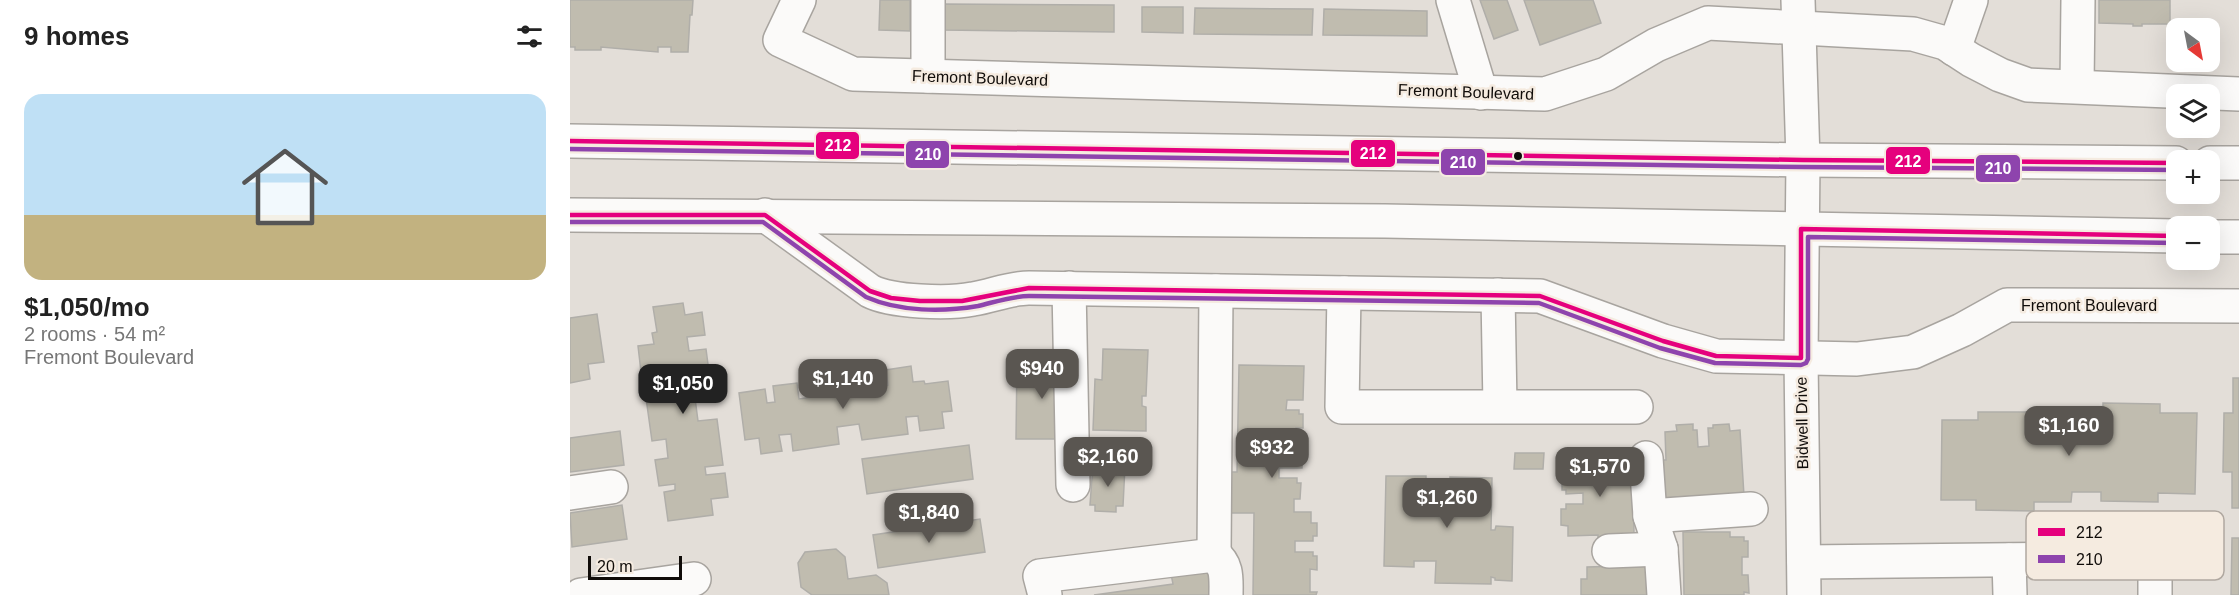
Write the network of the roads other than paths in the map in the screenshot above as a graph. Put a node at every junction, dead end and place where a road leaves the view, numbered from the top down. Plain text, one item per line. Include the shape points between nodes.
1 (799, 0) edge
2 (928, 0) edge
3 (1453, 0) edge
4 (1971, 0) edge
5 (2078, 0) edge
6 (1799, 13) edge
7 (1954, 48) junction
8 (928, 76) junction
9 (2077, 86) junction
10 (1481, 93) junction
11 (2239, 94) edge
12 (570, 141) edge
13 (1803, 160) junction
14 (2166, 163) edge
15 (2220, 163) edge
16 (2239, 163) edge
17 (570, 215) edge
18 (765, 215) junction
19 (1801, 229) junction
20 (2166, 236) edge
21 (2220, 237) edge
22 (2239, 237) edge
23 (1069, 288) junction
24 (1216, 291) junction
25 (1344, 293) junction
26 (1498, 295) junction
27 (2239, 306) edge
28 (1801, 358) junction
29 (1500, 406) junction
30 (1636, 406) dead end
31 (1646, 458) dead end
32 (1073, 485) dead end
33 (611, 488) dead end
34 (570, 493) edge
35 (1751, 509) dead end
36 (1650, 516) junction
37 (1661, 549) junction
38 (1609, 551) dead end
39 (1214, 555) junction
40 (2009, 560) junction
41 (2026, 560) edge
42 (1804, 562) junction
43 (694, 579) dead end
44 (581, 595) edge
45 (1045, 595) edge
46 (1226, 595) edge
47 (1664, 595) edge
48 (1804, 595) edge
49 (2010, 595) edge

1 - 8 street, Fremont Boulevard via 780,40 853,74
2 - 8 street
3 - 10 street
4 - 7 street
5 - 9 street
6 - 7 street, Fremont Boulevard via 1913,34
6 - 10 street, Fremont Boulevard via 1708,22 1605,74 1545,94
6 - 13 street, Bidwell Drive
7 - 9 street, Fremont Boulevard via 2000,75 2028,85
8 - 10 street, Fremont Boulevard
9 - 11 street, Fremont Boulevard
12 - 13 street
13 - 14 street
13 - 19 street, Bidwell Drive
15 - 16 street
17 - 18 street
18 - 19 street
18 - 23 street, Fremont Boulevard via 870,291 889,298 961,300 1020,288
19 - 20 street
19 - 28 street, Bidwell Drive
21 - 22 street
23 - 24 street, Fremont Boulevard
23 - 32 street
24 - 25 street, Fremont Boulevard
24 - 39 street
25 - 26 street, Fremont Boulevard
25 - 29 street via 1342,407
26 - 28 street, Fremont Boulevard via 1540,296 1663,342 1716,356
26 - 29 street
27 - 28 street, Fremont Boulevard via 2007,304 1913,352 1857,359
28 - 42 street, Bidwell Drive
29 - 30 street
31 - 36 street
33 - 34 street
35 - 36 street
36 - 37 street
37 - 38 street
37 - 47 street
39 - 45 street via 1040,576
39 - 46 street via 1224,566
40 - 41 street
40 - 42 street
40 - 49 street
42 - 48 street, Bidwell Drive
43 - 44 street

